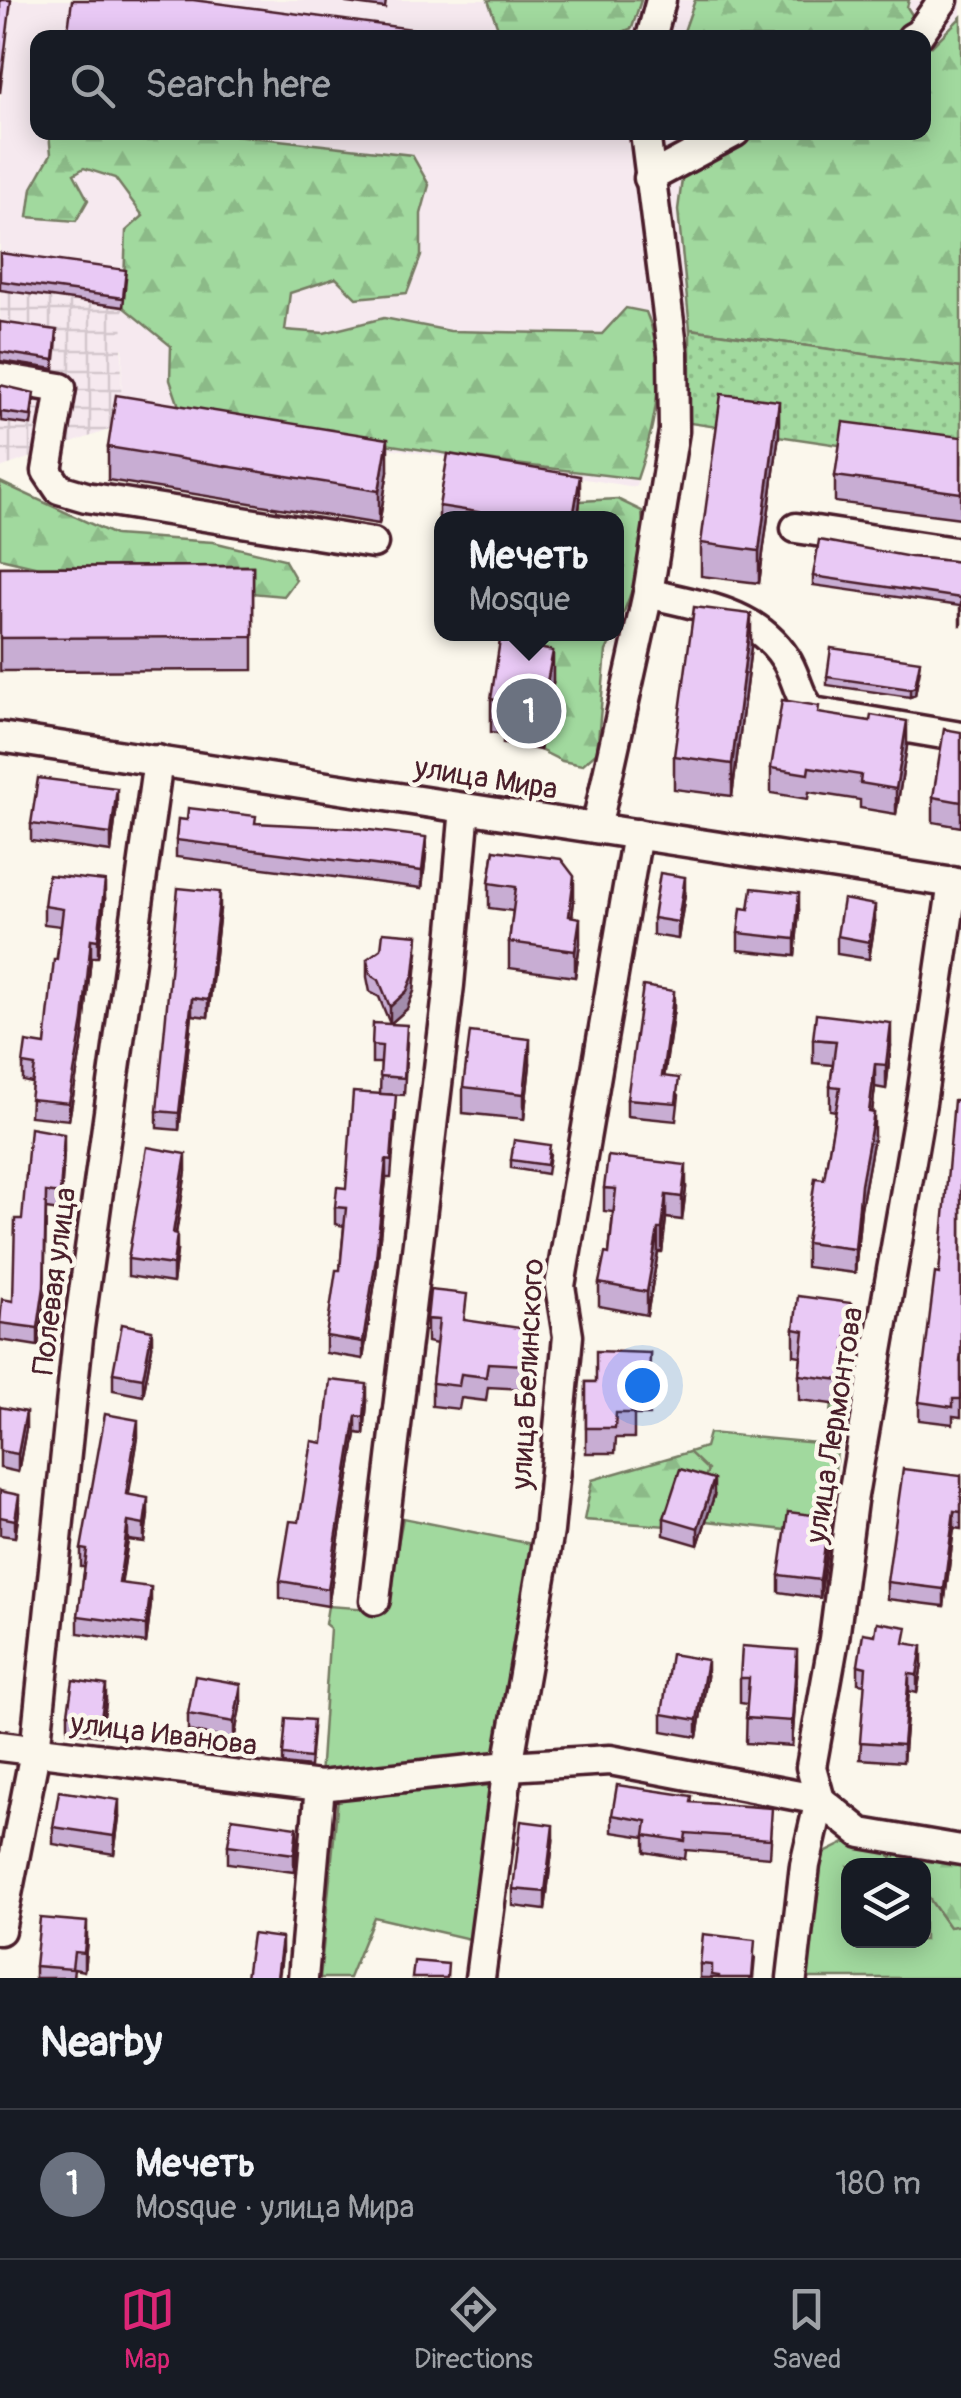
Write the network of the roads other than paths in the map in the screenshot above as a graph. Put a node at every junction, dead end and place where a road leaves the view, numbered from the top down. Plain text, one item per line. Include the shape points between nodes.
1 (661, 0) edge
2 (942, 0) edge
3 (653, 30) edge
4 (922, 30) edge
5 (646, 140) edge
6 (719, 140) edge
7 (649, 178) junction
8 (0, 378) edge
9 (796, 528) dead end
10 (373, 543) dead end
11 (961, 554) edge
12 (648, 593) junction
13 (0, 738) edge
14 (961, 738) edge
15 (158, 760) junction
16 (466, 808) junction
17 (596, 828) junction
18 (637, 834) junction
19 (957, 883) edge
20 (375, 1600) dead end
21 (0, 1746) edge
22 (35, 1752) junction
23 (508, 1766) junction
24 (320, 1786) junction
25 (820, 1800) junction
26 (961, 1850) edge
27 (0, 1930) edge
28 (303, 1978) edge
29 (480, 1978) edge
30 (792, 1978) edge

1 - 3 street
2 - 4 street
5 - 7 street
6 - 7 street
7 - 12 street via 672,354 674,431
8 - 10 street via 61,388 47,471 59,489
9 - 11 street
12 - 14 street via 736,615 769,636 813,712
12 - 17 street
13 - 15 street, улица Мира
15 - 16 street, улица Мира
15 - 22 street, Полевая улица via 79,1328
16 - 17 street, улица Мира
16 - 20 street
17 - 18 street, улица Мира
18 - 19 street, улица Мира
18 - 23 street, улица Белинского via 560,1286 568,1336 549,1531
19 - 25 street, улица Лермонтова via 811,1767
21 - 22 street, улица Иванова
22 - 24 street, улица Иванова
22 - 27 street, Полевая улица
23 - 24 street, улица Иванова
23 - 25 street, улица Иванова via 610,1760
23 - 29 street, улица Белинского
24 - 28 street
25 - 26 street via 861,1833
25 - 30 street, улица Лермонтова

